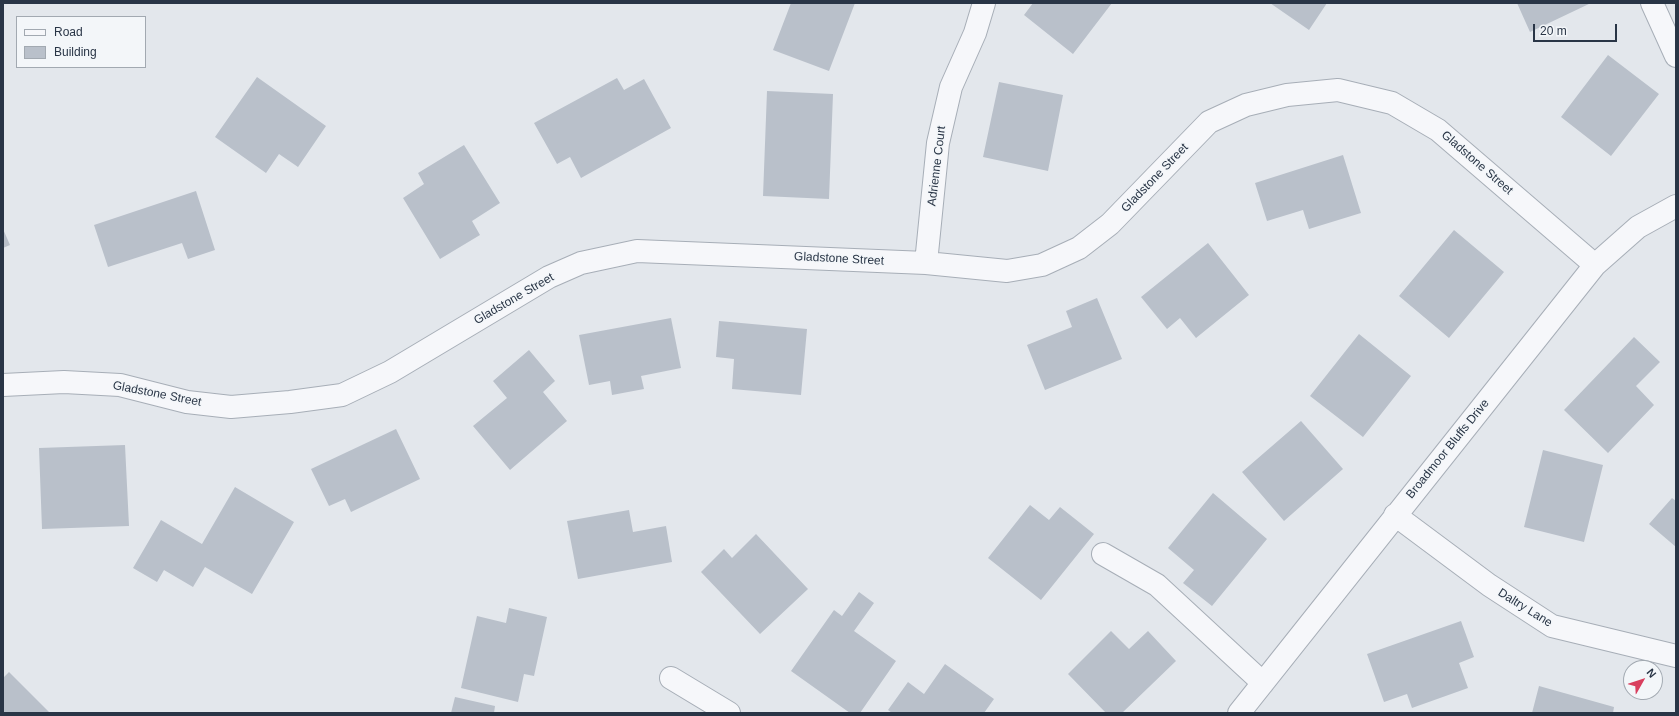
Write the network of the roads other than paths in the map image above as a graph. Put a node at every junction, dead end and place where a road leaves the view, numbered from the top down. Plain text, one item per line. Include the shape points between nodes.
1 (984, 3) edge
2 (1652, 3) edge
3 (1676, 56) edge
4 (1676, 206) edge
5 (926, 263) junction
6 (1595, 265) junction
7 (3, 385) edge
8 (1395, 515) junction
9 (1104, 554) dead end
10 (1676, 656) edge
11 (671, 678) dead end
12 (1263, 683) junction
13 (729, 713) edge
14 (1239, 713) edge

1 - 5 street, Adrienne Court via 975,33 950,87 938,143
2 - 3 street
4 - 6 street, Broadmoor Bluffs Drive via 1638,227
5 - 6 street, Gladstone Street via 1006,271 1042,265 1079,248 1110,224 1209,122 1246,105 1288,95 1338,90 1392,103 1438,130
5 - 7 street, Gladstone Street via 637,251 581,263 549,277 390,372 342,395 290,402 231,407 187,402 120,385 64,382
6 - 8 street, Broadmoor Bluffs Drive
8 - 10 street, Daltry Lane via 1490,586 1552,626
8 - 12 street, Broadmoor Bluffs Drive
9 - 12 street via 1156,585
11 - 13 street
12 - 14 street, Broadmoor Bluffs Drive

